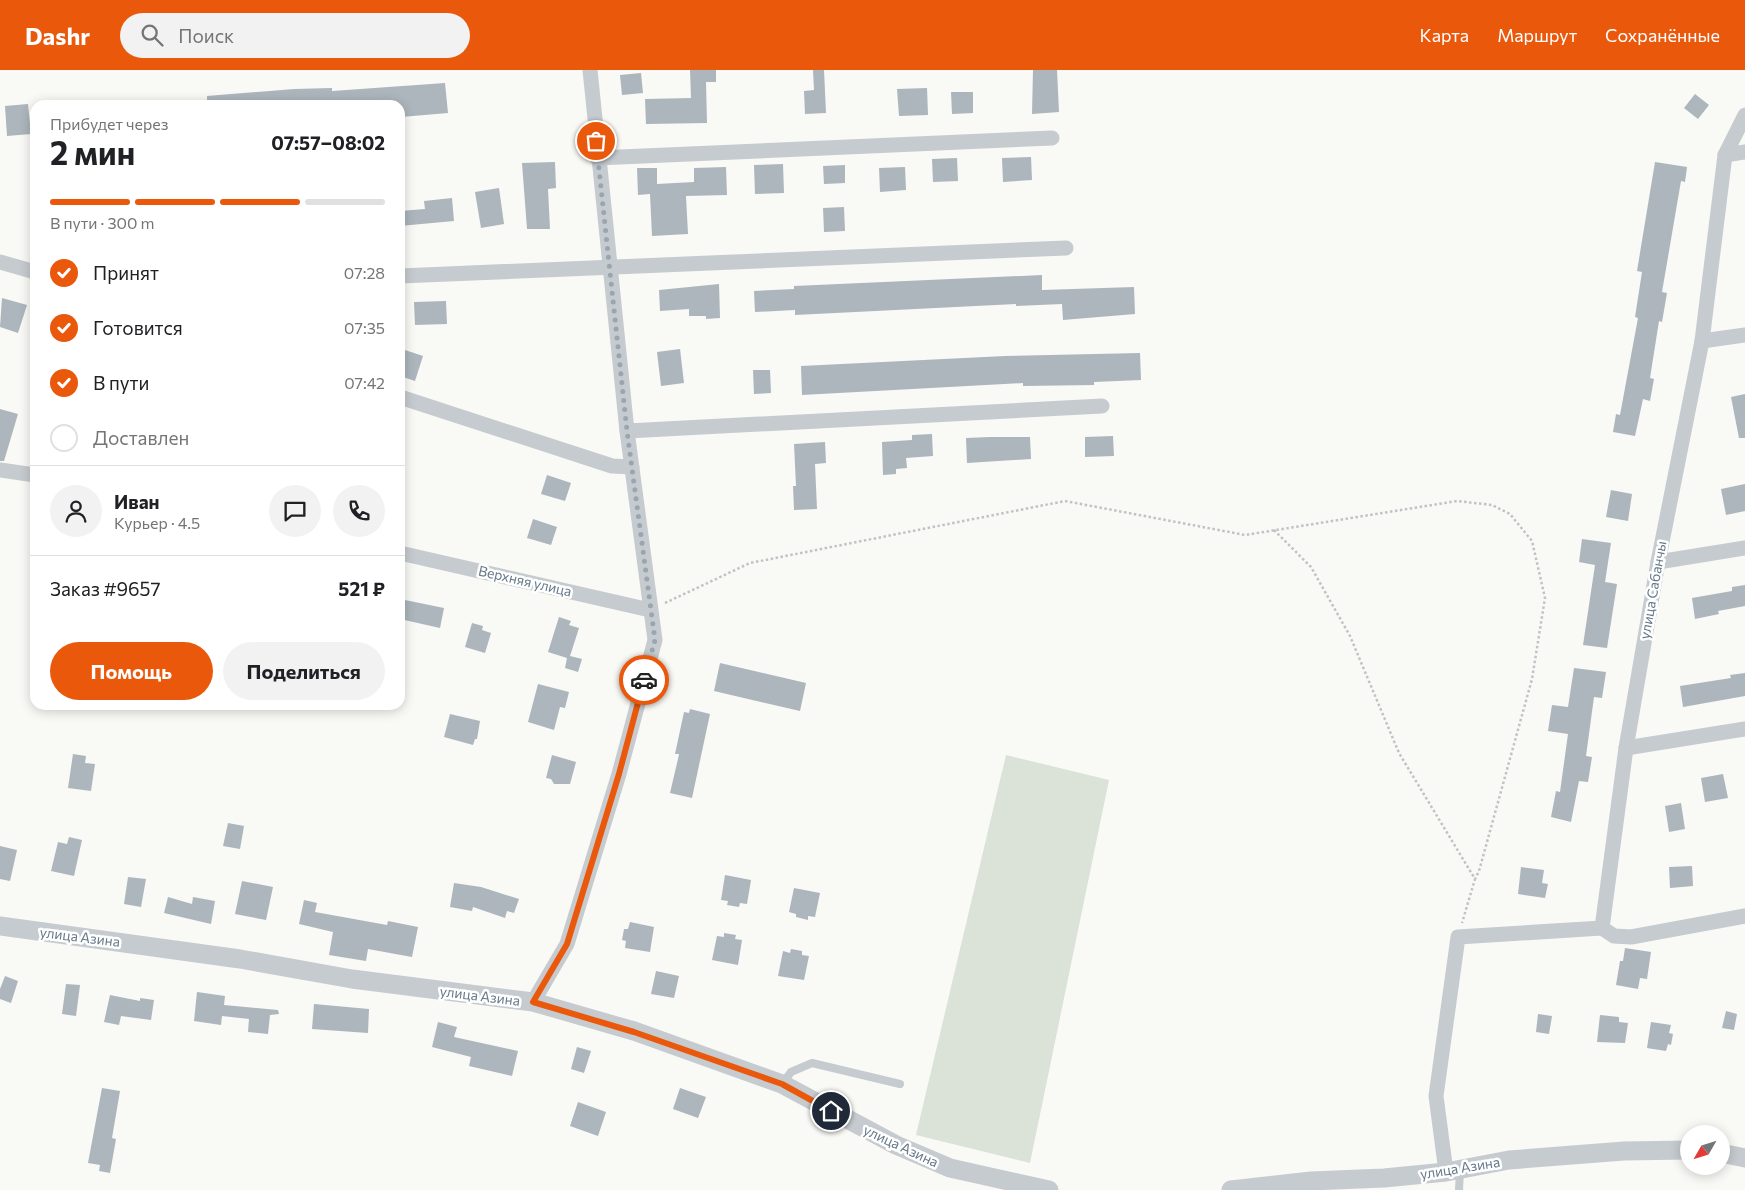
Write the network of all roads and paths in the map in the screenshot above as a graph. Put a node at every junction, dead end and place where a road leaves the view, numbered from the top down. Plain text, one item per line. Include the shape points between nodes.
1 (590, 70) edge
2 (1745, 115) edge
3 (1052, 138) dead end
4 (1745, 152) edge
5 (1725, 155) junction
6 (597, 158) junction
7 (1066, 248) dead end
8 (0, 262) edge
9 (610, 268) junction
10 (30, 271) edge
11 (405, 276) edge
12 (1745, 335) edge
13 (1702, 341) junction
14 (405, 398) edge
15 (1102, 406) dead end
16 (627, 431) junction
17 (632, 467) junction
18 (0, 470) edge
19 (30, 474) edge
20 (1274, 530) junction
21 (1745, 548) edge
22 (405, 554) edge
23 (1658, 562) junction
24 (650, 610) junction
25 (1745, 730) edge
26 (1626, 748) junction
27 (1475, 879) junction
28 (1745, 916) edge
29 (0, 926) edge
30 (1602, 928) junction
31 (1458, 937) junction
32 (533, 1002) junction
33 (782, 1084) junction
34 (900, 1084) dead end
35 (1680, 1150) edge
36 (1730, 1155) edge
37 (1745, 1158) edge
38 (1453, 1170) junction
39 (1049, 1190) edge
40 (1232, 1190) edge
41 (1460, 1190) edge

1 - 6 street
2 - 5 street, улица Сабанчы
3 - 6 street
4 - 5 street
5 - 13 street, улица Сабанчы
6 - 9 street
7 - 9 street
8 - 10 street
9 - 11 street
9 - 16 street
12 - 13 street
13 - 23 street, улица Сабанчы
14 - 17 street via 612,466
15 - 16 street
16 - 17 street
17 - 24 street
18 - 19 street
20 - 24 path via 1245,535 1065,501 750,563
20 - 27 path via 1311,567 1350,636 1399,753
20 - 27 path via 1457,501 1492,505 1510,514 1532,541 1545,598 1532,679 1480,872
21 - 23 street
22 - 24 street, Верхняя улица
23 - 26 street, улица Сабанчы
24 - 32 street via 655,640 616,784 567,944
25 - 26 street
26 - 30 street, улица Сабанчы
27 - 31 path
28 - 30 street via 1631,937 1614,936
29 - 32 street, улица Азина via 240,959 352,979
30 - 31 street
31 - 38 street via 1436,1096
32 - 33 street, улица Азина via 634,1032
33 - 34 lane via 791,1072 812,1063
33 - 39 street, улица Азина via 896,1146 950,1168
35 - 38 street, улица Азина via 1538,1157
36 - 37 street
38 - 40 street, улица Азина
38 - 41 lane

